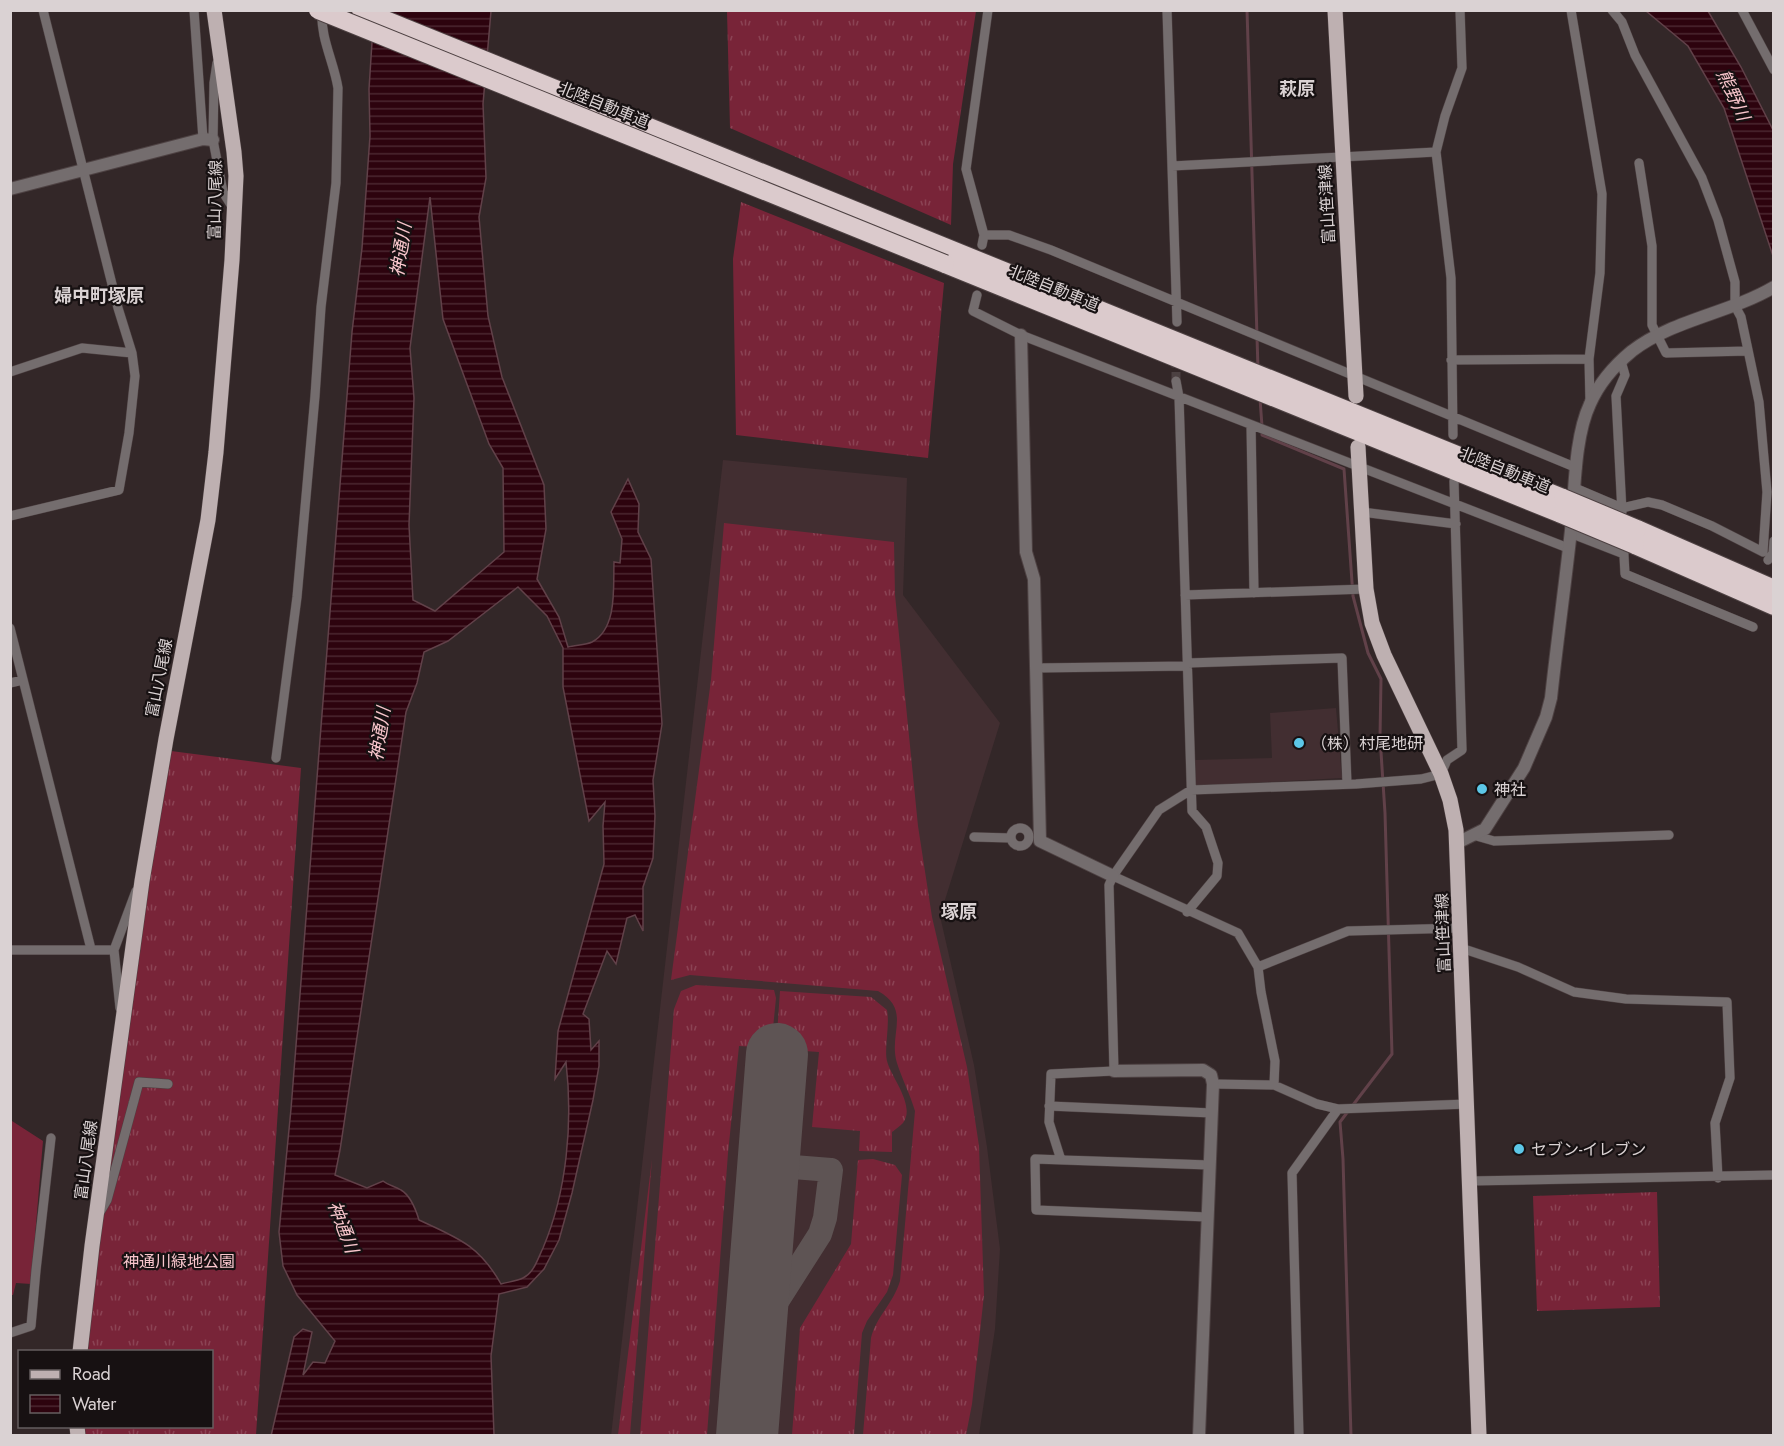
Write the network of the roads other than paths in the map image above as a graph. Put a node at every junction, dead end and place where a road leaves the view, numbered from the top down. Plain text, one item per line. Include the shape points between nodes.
1 (43, 10) edge
2 (194, 10) edge
3 (214, 10) edge
4 (320, 10) edge
5 (361, 10) edge
6 (988, 10) edge
7 (1167, 10) edge
8 (1335, 10) edge
9 (1460, 10) edge
10 (1571, 10) edge
11 (1612, 10) edge
12 (1742, 10) edge
13 (219, 46) junction
14 (1773, 70) edge
15 (208, 139) junction
16 (1436, 152) junction
17 (1343, 157) junction
18 (1639, 163) dead end
19 (1172, 166) junction
20 (83, 170) junction
21 (10, 189) edge
22 (234, 209) junction
23 (984, 235) junction
24 (982, 245) dead end
25 (946, 256) junction
26 (1773, 287) edge
27 (976, 295) dead end
28 (1176, 303) junction
29 (1738, 305) junction
30 (1177, 322) dead end
31 (1021, 335) junction
32 (1659, 335) junction
33 (1748, 351) junction
34 (132, 353) junction
35 (1590, 359) junction
36 (1451, 360) junction
37 (1621, 361) junction
38 (10, 372) edge
39 (1354, 377) junction
40 (1176, 381) tunnel mouth
41 (1356, 396) dead end
42 (1179, 397) junction
43 (1590, 402) junction
44 (1452, 416) junction
45 (1251, 424) junction
46 (1453, 435) dead end
47 (1358, 447) dead end
48 (1359, 466) junction
49 (1576, 468) junction
50 (1454, 481) dead end
51 (1770, 496) edge
52 (1566, 500) junction
53 (1455, 505) junction
54 (1622, 508) junction
55 (1362, 512) junction
56 (10, 516) edge
57 (1766, 521) junction
58 (1456, 524) junction
59 (1773, 528) edge
60 (1570, 533) junction
61 (1773, 541) edge
62 (1632, 542) junction
63 (1568, 548) junction
64 (1768, 560) dead end
65 (1752, 588) junction
66 (1366, 589) junction
67 (1773, 589) edge
68 (1254, 593) junction
69 (1185, 595) junction
70 (1773, 606) edge
71 (10, 627) edge
72 (1753, 627) dead end
73 (1188, 664) junction
74 (1036, 668) junction
75 (23, 680) junction
76 (10, 683) edge
77 (276, 758) dead end
78 (1441, 774) junction
79 (1347, 784) junction
80 (1191, 790) junction
81 (1473, 835) junction
82 (1669, 836) dead end
83 (974, 837) dead end
84 (1035, 837) junction
85 (1457, 843) junction
86 (1113, 876) junction
87 (142, 881) junction
88 (1187, 912) junction
89 (1460, 928) junction
90 (1461, 948) junction
91 (91, 949) junction
92 (10, 950) edge
93 (114, 951) junction
94 (1258, 967) junction
95 (121, 1023) junction
96 (1114, 1071) junction
97 (168, 1084) dead end
98 (1213, 1084) junction
99 (1274, 1085) junction
100 (1467, 1104) junction
101 (1049, 1106) junction
102 (1338, 1109) junction
103 (1212, 1113) junction
104 (51, 1138) dead end
105 (1061, 1160) junction
106 (1209, 1166) junction
107 (1773, 1175) edge
108 (1718, 1178) junction
109 (1470, 1181) junction
110 (1207, 1217) junction
111 (96, 1221) junction
112 (10, 1334) edge
113 (80, 1350) edge
114 (1199, 1436) edge
115 (1299, 1436) edge
116 (1479, 1436) edge

1 - 20 street
2 - 15 street
3 - 13 main road, 富山八尾線
4 - 25 highway, 北陸自動車道, bridge
4 - 77 street via 338,88 336,183 321,307 297,597
5 - 25 highway, 北陸自動車道
6 - 23 street via 966,169
7 - 19 street
8 - 17 main road, 富山笹津線
9 - 16 street via 1462,68
10 - 35 street via 1602,194 1600,273
11 - 29 street via 1622,22 1635,56 1702,178 1718,220
12 - 14 street
13 - 15 street
13 - 22 main road, 富山八尾線 via 234,152
15 - 20 street
15 - 22 street via 223,192
16 - 17 street
16 - 36 street via 1451,278
17 - 19 street
17 - 39 main road, 富山笹津線
18 - 32 street via 1652,246 1652,325
19 - 28 street
20 - 21 street
20 - 34 street
22 - 87 main road, 富山八尾線 via 226,347 208,519
23 - 24 street
23 - 28 street via 1009,235
25 - 52 highway, 北陸自動車道
26 - 29 street
27 - 31 street via 973,311
28 - 30 street
28 - 39 street
29 - 32 street
29 - 33 street
31 - 42 street
31 - 74 street via 1026,552 1034,579
32 - 33 street via 1666,353
32 - 37 street
33 - 51 street via 1759,402
34 - 38 street via 82,348
34 - 56 street via 135,376 119,490
35 - 36 street
35 - 43 street
36 - 44 street
37 - 43 street
37 - 54 street via 1625,375 1616,396
39 - 41 main road, 富山笹津線
39 - 44 street
40 - 42 street
42 - 45 street
42 - 69 street
43 - 49 street
44 - 46 street
44 - 49 street
45 - 48 street
45 - 68 street
47 - 48 main road, 富山笹津線
48 - 53 street
48 - 55 main road, 富山笹津線
49 - 52 street
50 - 53 street
51 - 57 street
52 - 54 street
52 - 60 street
52 - 62 highway, 北陸自動車道, bridge
53 - 58 street
53 - 63 street
54 - 57 street via 1648,502 1662,505 1764,552
54 - 62 street
55 - 58 street
55 - 66 main road, 富山笹津線
57 - 59 street
58 - 78 street via 1462,750 1447,760
60 - 62 street
60 - 63 street
61 - 64 street via 1773,553
62 - 65 highway, 北陸自動車道
62 - 72 street via 1625,574
63 - 81 street via 1546,717 1518,776 1485,829
65 - 67 highway, 北陸自動車道
65 - 70 highway, 北陸自動車道
66 - 68 street
66 - 78 main road, 富山笹津線 via 1384,655
68 - 69 street
69 - 73 street
71 - 75 street
73 - 74 street
73 - 79 street via 1342,658
73 - 80 street
74 - 84 street
75 - 76 street
75 - 91 street
78 - 79 street
78 - 85 main road, 富山笹津線
79 - 80 street
80 - 86 street via 1159,810
80 - 88 street via 1192,811 1206,827 1218,863 1217,876
81 - 82 street via 1494,841
81 - 85 street
83 - 84 street via 1011,838 1015,829 1021,828
84 - 86 street
85 - 89 main road, 富山笹津線
86 - 88 street
86 - 96 street via 1109,885
87 - 93 street
87 - 95 main road, 富山八尾線
88 - 94 street via 1238,933
89 - 90 main road, 富山笹津線
89 - 94 street via 1348,931
90 - 100 main road, 富山笹津線
90 - 108 street via 1574,992 1626,999 1727,1002 1730,1078 1715,1123
91 - 92 street
91 - 93 street
93 - 95 street
94 - 99 street via 1275,1061
95 - 111 main road, 富山八尾線
96 - 98 street via 1203,1070 1211,1075
96 - 101 street via 1051,1074
97 - 111 street via 139,1082 107,1200
98 - 99 street
98 - 103 street
99 - 102 street
100 - 102 street
100 - 109 main road, 富山笹津線
101 - 103 street
101 - 105 street via 1048,1122
102 - 115 street via 1292,1173
103 - 106 street
104 - 112 street via 31,1326
105 - 106 street
105 - 110 street via 1035,1159 1036,1210
106 - 110 street
107 - 108 street
108 - 109 street
109 - 116 main road, 富山笹津線
110 - 114 street
111 - 113 main road, 富山八尾線

